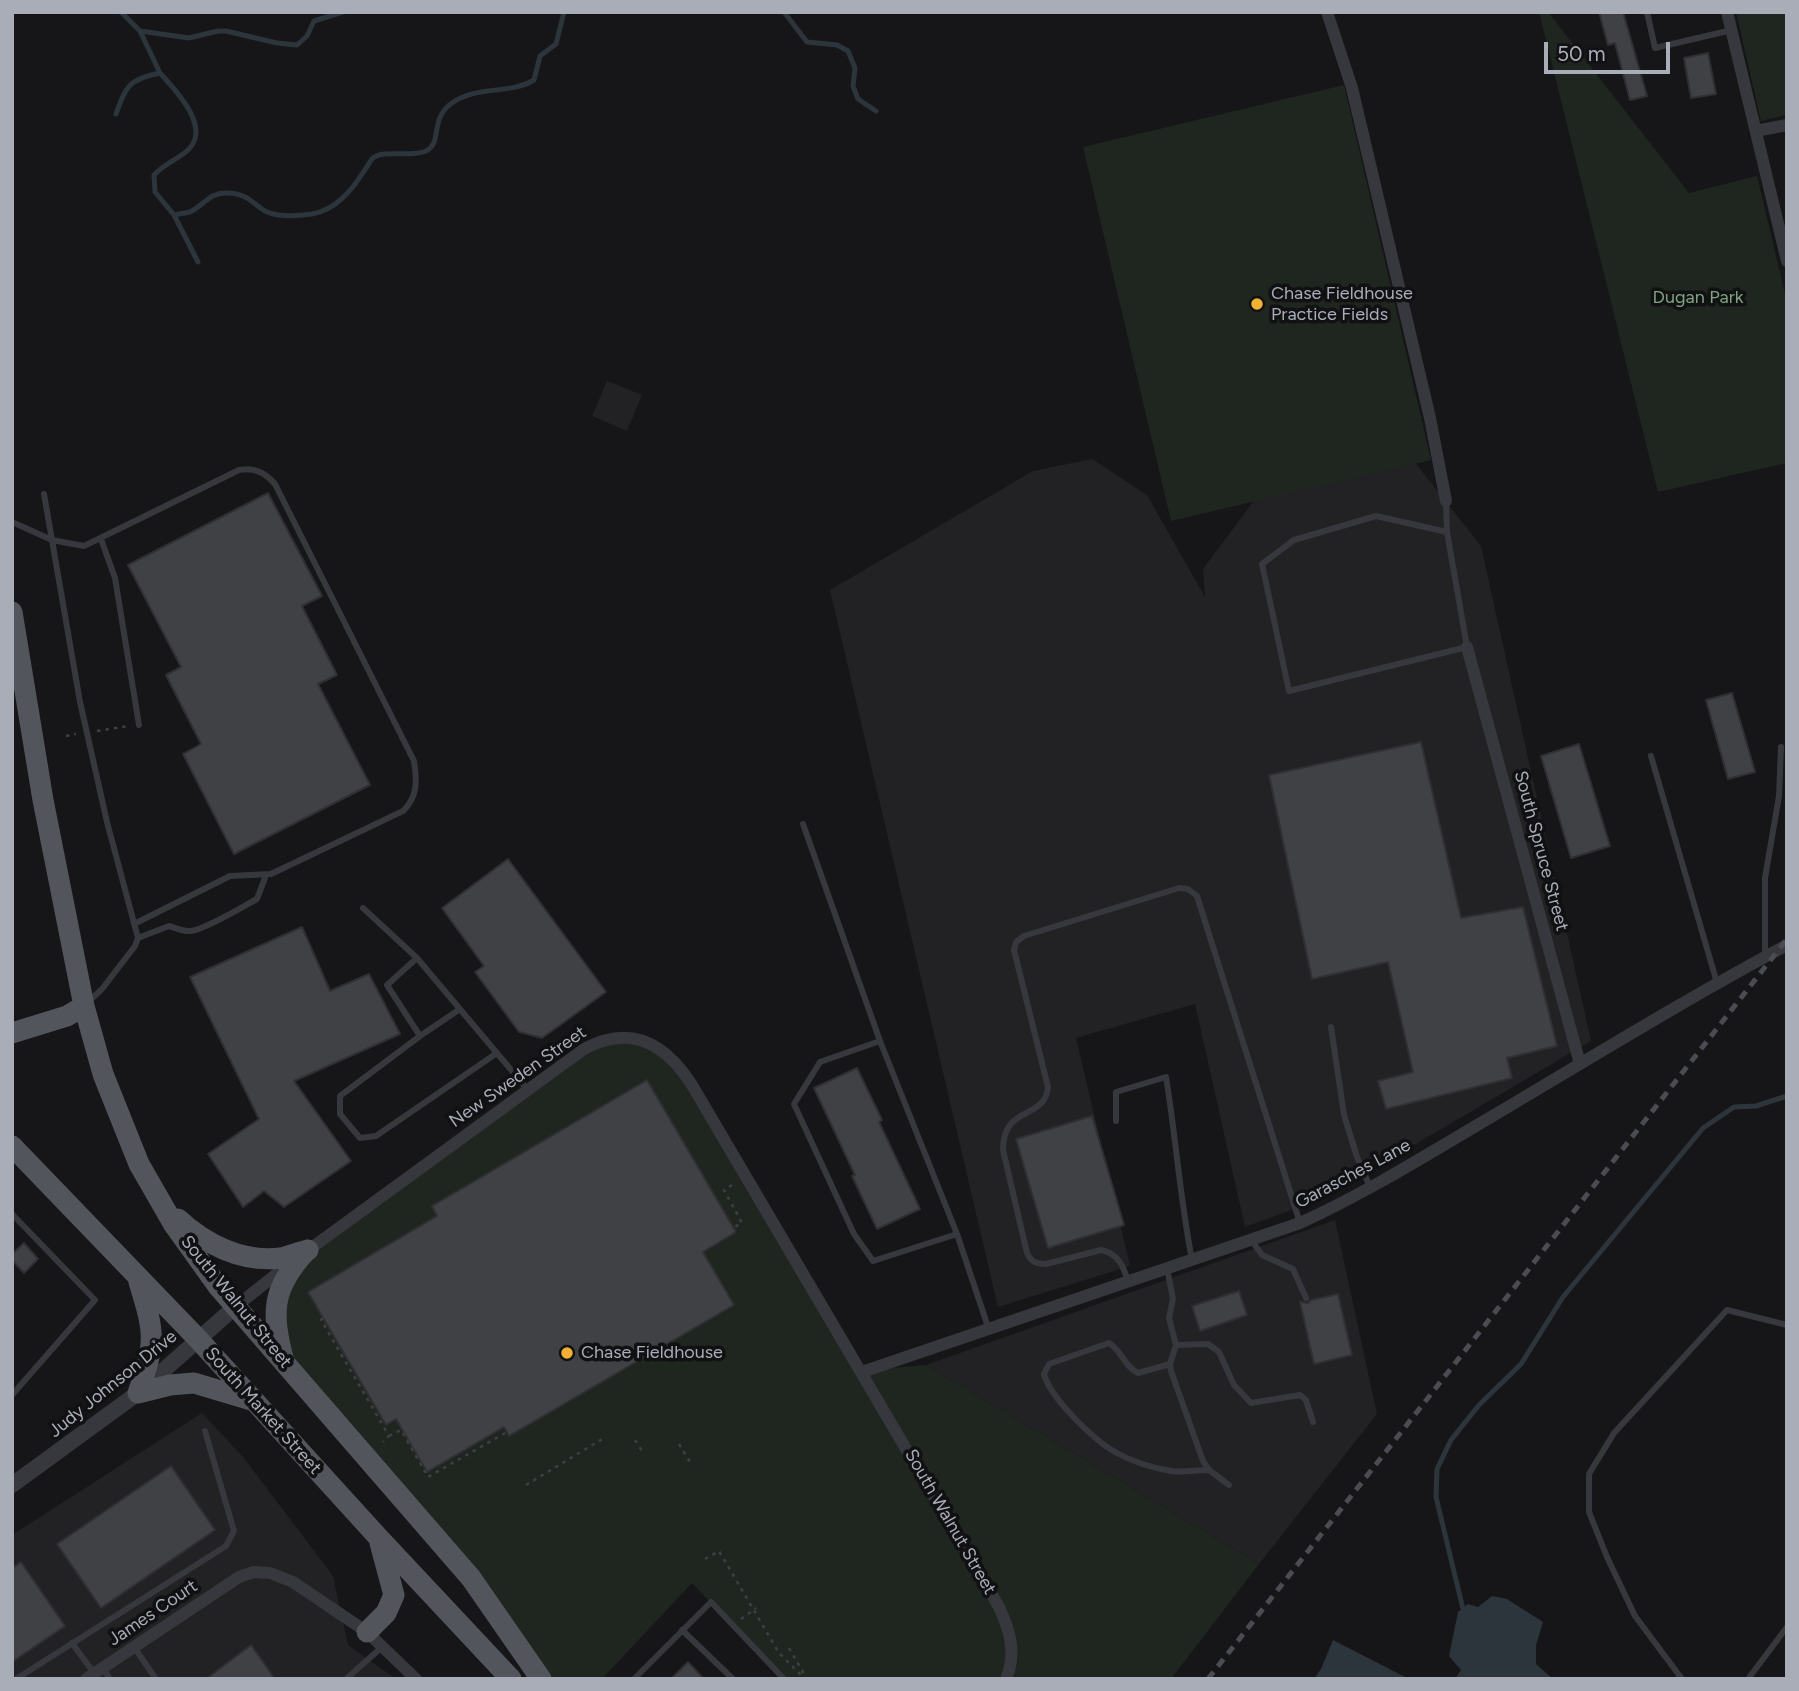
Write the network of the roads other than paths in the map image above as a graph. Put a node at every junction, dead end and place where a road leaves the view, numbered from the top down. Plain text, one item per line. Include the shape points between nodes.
1 (1327, 12) edge
2 (1647, 12) edge
3 (1727, 12) edge
4 (1732, 30) junction
5 (1787, 125) edge
6 (1756, 131) junction
7 (1787, 261) edge
8 (44, 494) dead end
9 (1446, 501) joint
10 (12, 522) edge
11 (1447, 532) junction
12 (102, 539) junction
13 (52, 540) junction
14 (12, 612) edge
15 (1467, 648) junction
16 (139, 725) road end
17 (1781, 747) dead end
18 (1651, 756) dead end
19 (803, 824) dead end
20 (266, 875) junction
21 (363, 908) dead end
22 (134, 925) junction
23 (138, 938) junction
24 (1787, 945) edge
25 (1765, 957) junction
26 (417, 958) junction
27 (1717, 983) junction
28 (84, 1006) junction
29 (460, 1009) junction
30 (1331, 1027) dead end
31 (12, 1033) edge
32 (419, 1036) junction
33 (880, 1041) junction
34 (498, 1053) junction
35 (1580, 1064) junction
36 (528, 1090) junction
37 (1116, 1121) dead end
38 (12, 1146) edge
39 (1370, 1187) junction
40 (163, 1206) junction
41 (12, 1214) edge
42 (1300, 1223) junction
43 (957, 1234) junction
44 (1252, 1241) junction
45 (308, 1250) junction
46 (1192, 1260) junction
47 (1167, 1268) junction
48 (137, 1277) junction
49 (1128, 1282) junction
50 (1306, 1298) dead end
51 (235, 1307) junction
52 (1787, 1325) edge
53 (989, 1330) junction
54 (198, 1339) junction
55 (1177, 1345) junction
56 (285, 1364) junction
57 (1170, 1364) junction
58 (862, 1372) junction
59 (138, 1393) junction
60 (12, 1395) edge
61 (253, 1400) junction
62 (1313, 1422) dead end
63 (205, 1432) dead end
64 (1209, 1470) junction
65 (12, 1485) edge
66 (1229, 1485) dead end
67 (378, 1537) junction
68 (1787, 1626) edge
69 (682, 1630) junction
70 (367, 1632) junction
71 (72, 1643) junction
72 (383, 1646) junction
73 (134, 1647) junction
74 (98, 1675) edge
75 (16, 1679) edge
76 (156, 1679) edge
77 (346, 1679) edge
78 (416, 1679) edge
79 (511, 1679) edge
80 (541, 1679) edge
81 (634, 1679) edge
82 (733, 1679) edge
83 (784, 1679) edge
84 (1006, 1679) edge
85 (1682, 1679) edge
86 (1748, 1679) edge

1 - 9 street via 1352,88
2 - 4 lane via 1655,48
3 - 4 street
4 - 6 street
5 - 6 street
6 - 7 street
8 - 13 lane
9 - 11 lane
10 - 13 lane
11 - 15 lane
11 - 15 lane via 1376,516 1294,540 1262,564 1289,691
12 - 13 lane via 84,546
12 - 16 lane via 115,578
12 - 20 lane via 239,470 256,470 270,477 410,751 416,771 410,805
13 - 22 lane via 87,733
14 - 28 main road, South Walnut Street
15 - 35 street, South Spruce Street
17 - 25 lane via 1779,796 1765,877
18 - 27 lane
19 - 33 lane
20 - 22 lane via 230,876
20 - 23 lane via 257,899 204,926 192,931 169,926
21 - 26 lane
22 - 23 lane
23 - 28 lane via 102,989
24 - 25 street, Garasches Lane
25 - 27 street, Garasches Lane
26 - 29 lane
26 - 32 lane via 387,985
27 - 35 street, Garasches Lane
28 - 31 main road
28 - 40 main road, South Walnut Street via 114,1105
29 - 32 lane
29 - 34 lane
30 - 39 lane via 1344,1115
32 - 34 lane via 340,1096 340,1114 360,1138 376,1136
33 - 43 lane
33 - 43 lane via 820,1062 794,1104 854,1234 873,1261
34 - 36 lane
35 - 39 street, Garasches Lane
36 - 45 street, New Sweden Street
36 - 58 street, New Sweden Street via 583,1049 611,1038 653,1044 675,1061
37 - 46 lane via 1116,1092 1166,1077
38 - 48 main road, South Market Street
39 - 42 street, Garasches Lane
40 - 45 main road via 221,1250 281,1258
40 - 51 main road, South Walnut Street
41 - 60 lane via 95,1300
42 - 44 street, Garasches Lane
42 - 49 lane via 1197,895 1179,888 1024,936 1014,950 1048,1087 1042,1104 1007,1127 1003,1150 1027,1253 1037,1264 1046,1264 1109,1252 1121,1263
43 - 53 lane
44 - 46 street, Garasches Lane
44 - 50 lane via 1262,1255 1293,1269
45 - 51 street, New Sweden Street
45 - 56 main road via 288,1272 277,1301
46 - 47 street, Garasches Lane
47 - 49 street, Garasches Lane
47 - 55 lane via 1173,1299 1168,1318
48 - 54 main road, South Market Street
48 - 59 main road via 153,1336
49 - 53 street, Garasches Lane
51 - 54 street, Judy Johnson Drive
51 - 56 main road, South Walnut Street
52 - 85 lane via 1727,1310 1614,1433 1589,1475 1589,1512 1607,1557 1635,1616
53 - 58 street, Garasches Lane
54 - 59 street, Judy Johnson Drive
54 - 61 main road, South Market Street
55 - 57 lane
55 - 62 lane via 1208,1344 1219,1352 1234,1385 1251,1403 1300,1395 1306,1399
56 - 80 main road, South Walnut Street via 471,1578
57 - 64 lane
57 - 64 lane via 1138,1373 1109,1343 1049,1364 1044,1374 1069,1413 1114,1452 1173,1472
58 - 84 street, South Walnut Street via 999,1607 1012,1647
59 - 61 main road via 194,1383
59 - 65 street, Judy Johnson Drive
61 - 67 main road, South Market Street
63 - 71 lane via 234,1531 226,1546
64 - 66 lane
67 - 70 main road via 394,1595 387,1613
67 - 79 main road, South Market Street
68 - 86 lane
69 - 81 lane
69 - 82 lane
69 - 83 lane via 711,1602
70 - 72 street
70 - 73 street, James Court via 280,1576 254,1572 239,1577
71 - 74 lane
71 - 75 lane
72 - 77 lane
72 - 78 street
73 - 74 street, James Court
73 - 76 lane

